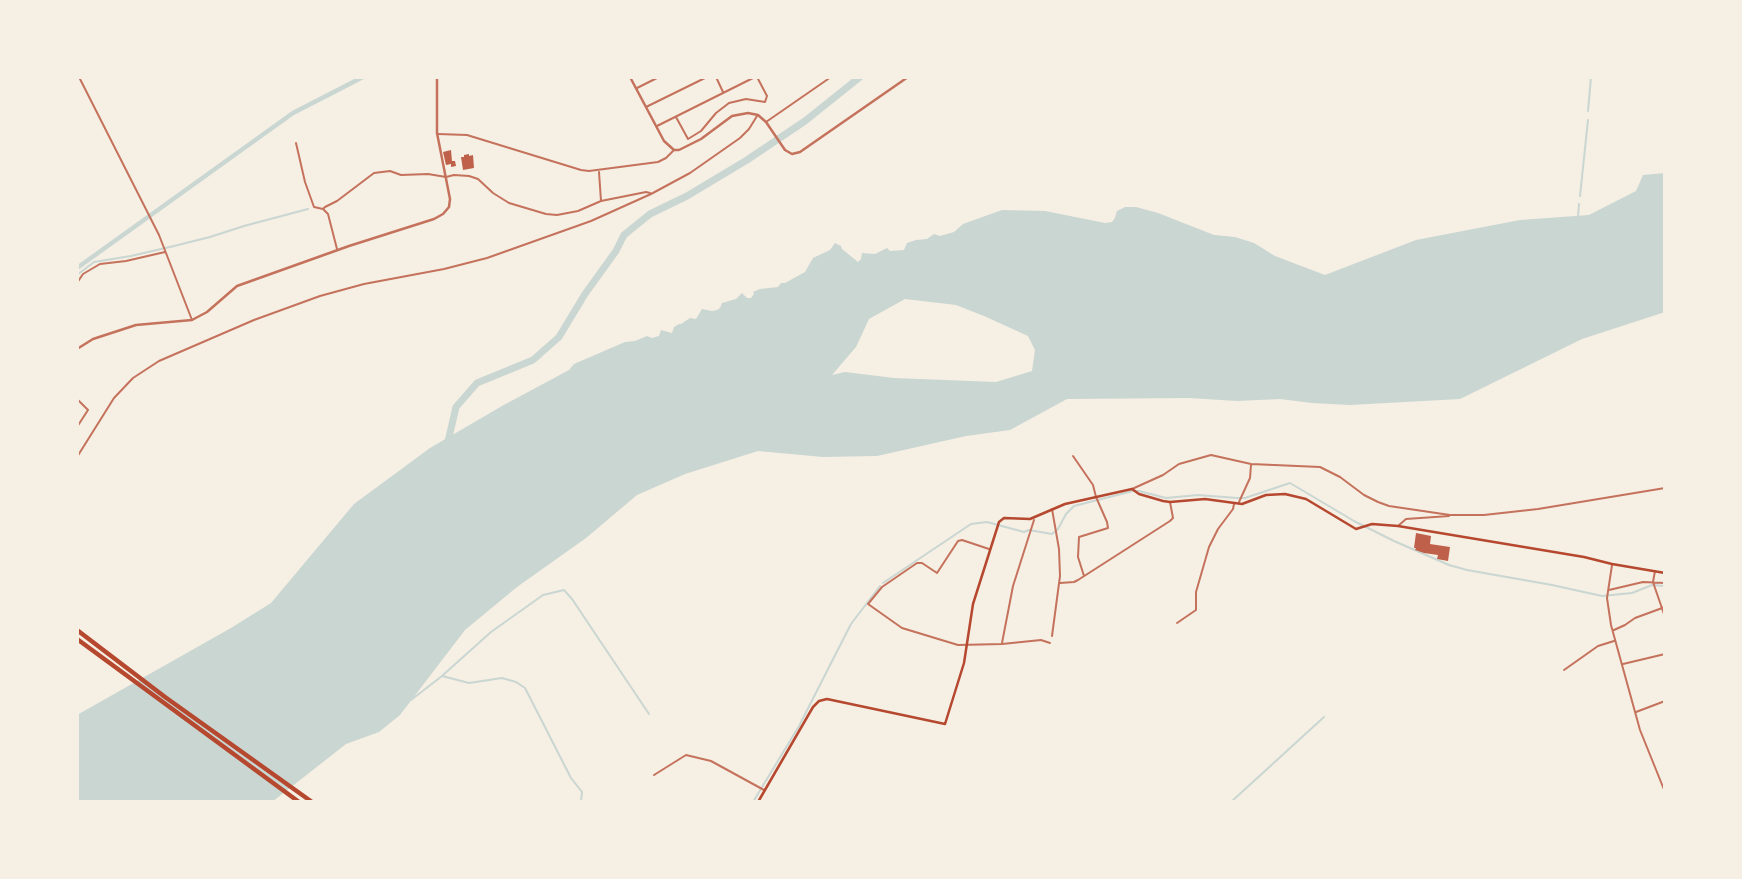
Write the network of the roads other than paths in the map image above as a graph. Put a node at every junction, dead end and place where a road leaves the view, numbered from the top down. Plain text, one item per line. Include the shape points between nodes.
1 (79, 77) edge
2 (437, 77) edge
3 (629, 77) edge
4 (659, 77) edge
5 (707, 77) edge
6 (716, 77) edge
7 (756, 77) edge
8 (831, 77) edge
9 (908, 77) edge
10 (636, 89) junction
11 (724, 93) junction
12 (645, 108) junction
13 (758, 116) junction
14 (676, 117) junction
15 (767, 123) junction
16 (656, 127) junction
17 (437, 134) junction
18 (296, 143) dead end
19 (674, 150) junction
20 (599, 171) junction
21 (446, 177) junction
22 (651, 194) junction
23 (601, 201) junction
24 (323, 209) junction
25 (337, 250) junction
26 (166, 252) junction
27 (77, 283) edge
28 (192, 320) junction
29 (77, 349) edge
30 (77, 399) edge
31 (77, 427) edge
32 (1073, 456) dead end
33 (77, 457) edge
34 (1251, 464) junction
35 (1665, 488) edge
36 (1132, 489) junction
37 (1096, 497) junction
38 (1170, 502) junction
39 (1234, 503) junction
40 (1239, 504) junction
41 (1052, 509) junction
42 (1450, 515) junction
43 (1034, 517) junction
44 (1398, 526) junction
45 (990, 550) junction
46 (1612, 564) junction
47 (1655, 571) junction
48 (1665, 573) edge
49 (1084, 576) junction
50 (1654, 582) junction
51 (1060, 583) junction
52 (1665, 583) edge
53 (1608, 590) junction
54 (1663, 608) edge
55 (1665, 617) edge
56 (1177, 623) dead end
57 (77, 631) edge
58 (1613, 631) junction
59 (1052, 636) dead end
60 (77, 639) edge
61 (1616, 640) junction
62 (1050, 643) dead end
63 (1002, 644) junction
64 (966, 645) junction
65 (1665, 654) edge
66 (1622, 664) junction
67 (1564, 670) dead end
68 (1665, 701) edge
69 (1635, 712) junction
70 (654, 775) dead end
71 (765, 790) junction
72 (1665, 792) edge
73 (299, 802) edge
74 (312, 802) edge
75 (758, 802) edge

1 - 26 street
2 - 17 street
3 - 10 street
4 - 10 street
5 - 12 street
6 - 11 street
7 - 11 street
7 - 14 street via 767,96 765,102 746,99 729,103 688,139
8 - 15 street
9 - 15 street via 796,154 785,150
10 - 12 street
11 - 14 street
12 - 16 street
13 - 15 street
13 - 19 street via 736,114 692,145
13 - 22 street via 733,143
14 - 16 street
16 - 19 street
17 - 20 street via 467,135 580,170
17 - 21 street
18 - 24 street via 314,207
19 - 20 street via 658,162
20 - 23 street
21 - 23 street via 473,177 503,200 546,214 570,213
21 - 24 street via 374,173
21 - 25 street via 450,203 446,212
22 - 23 street
22 - 33 street via 488,258 328,294 176,352 149,366 120,391
24 - 25 street
25 - 28 street via 237,286
26 - 27 street via 100,264
26 - 28 street
28 - 29 street via 136,325
30 - 31 street via 88,410
32 - 37 street
34 - 36 street via 1208,455 1179,464
34 - 40 street
34 - 42 street via 1320,467 1378,502
35 - 42 street via 1538,509
36 - 37 main road
36 - 38 main road
37 - 41 main road
37 - 49 street via 1108,528 1079,537 1077,557
38 - 39 main road via 1205,499
38 - 49 street via 1170,521
39 - 40 main road
39 - 56 street via 1209,547 1196,592 1196,610
40 - 44 main road via 1266,495 1292,495 1356,529 1372,524
41 - 43 main road
41 - 51 street
42 - 44 street via 1406,519
43 - 45 main road via 1000,519
43 - 63 street via 1013,586
44 - 46 main road
45 - 64 main road
45 - 64 street via 958,541 937,573 917,563 882,587 868,604 909,631
46 - 47 main road
46 - 53 street
47 - 48 main road
47 - 50 street
49 - 51 street
50 - 52 street
50 - 53 street
50 - 54 street
51 - 59 street
53 - 58 street
54 - 55 street
54 - 58 street
57 - 74 highway
58 - 61 street
60 - 73 highway
61 - 66 street
61 - 67 street via 1598,646
62 - 63 street
63 - 64 street
64 - 71 main road via 945,724 819,701
65 - 66 street
66 - 69 street
68 - 69 street
69 - 72 street
70 - 71 street via 686,755 711,761
71 - 75 main road

